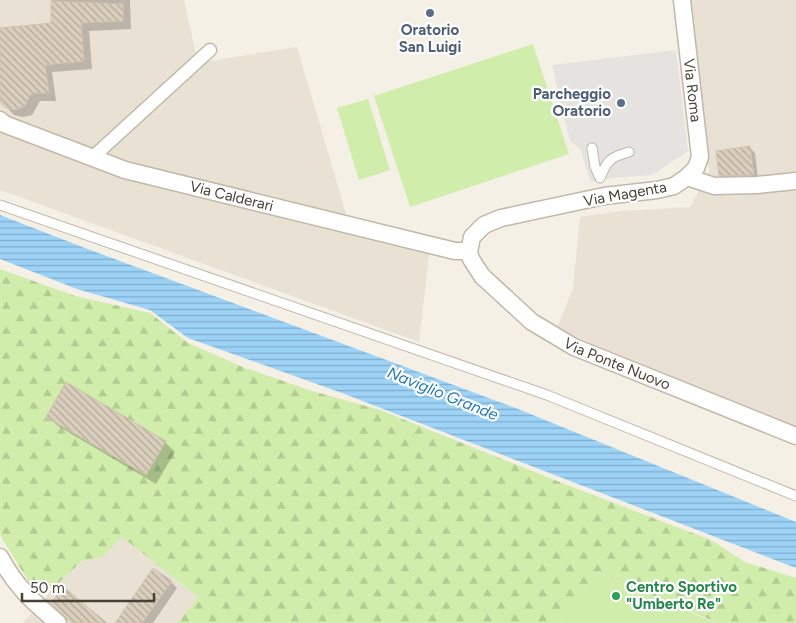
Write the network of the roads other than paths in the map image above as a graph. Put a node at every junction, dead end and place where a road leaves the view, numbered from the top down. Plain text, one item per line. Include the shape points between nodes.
1 (682, 0) edge
2 (210, 50) dead end
3 (0, 120) edge
4 (592, 148) dead end
5 (629, 152) dead end
6 (93, 157) junction
7 (688, 177) junction
8 (600, 178) junction
9 (796, 181) edge
10 (604, 196) junction
11 (0, 205) edge
12 (469, 251) junction
13 (796, 436) edge
14 (796, 496) edge
15 (0, 556) edge
16 (58, 623) edge

1 - 7 street, Via Roma via 700,157
2 - 6 street
3 - 6 street, Via Calderari
4 - 8 lane
5 - 8 lane via 608,161
6 - 12 street, Via Calderari via 125,170 455,252
7 - 9 street, Via Magenta via 714,186
7 - 10 street, Via Magenta via 674,186 657,190
8 - 10 lane
10 - 12 street, Via Magenta via 501,218 484,226 472,237
11 - 14 lane via 546,395
12 - 13 street, Via Ponte Nuovo via 482,276 552,336
15 - 16 street via 21,590

